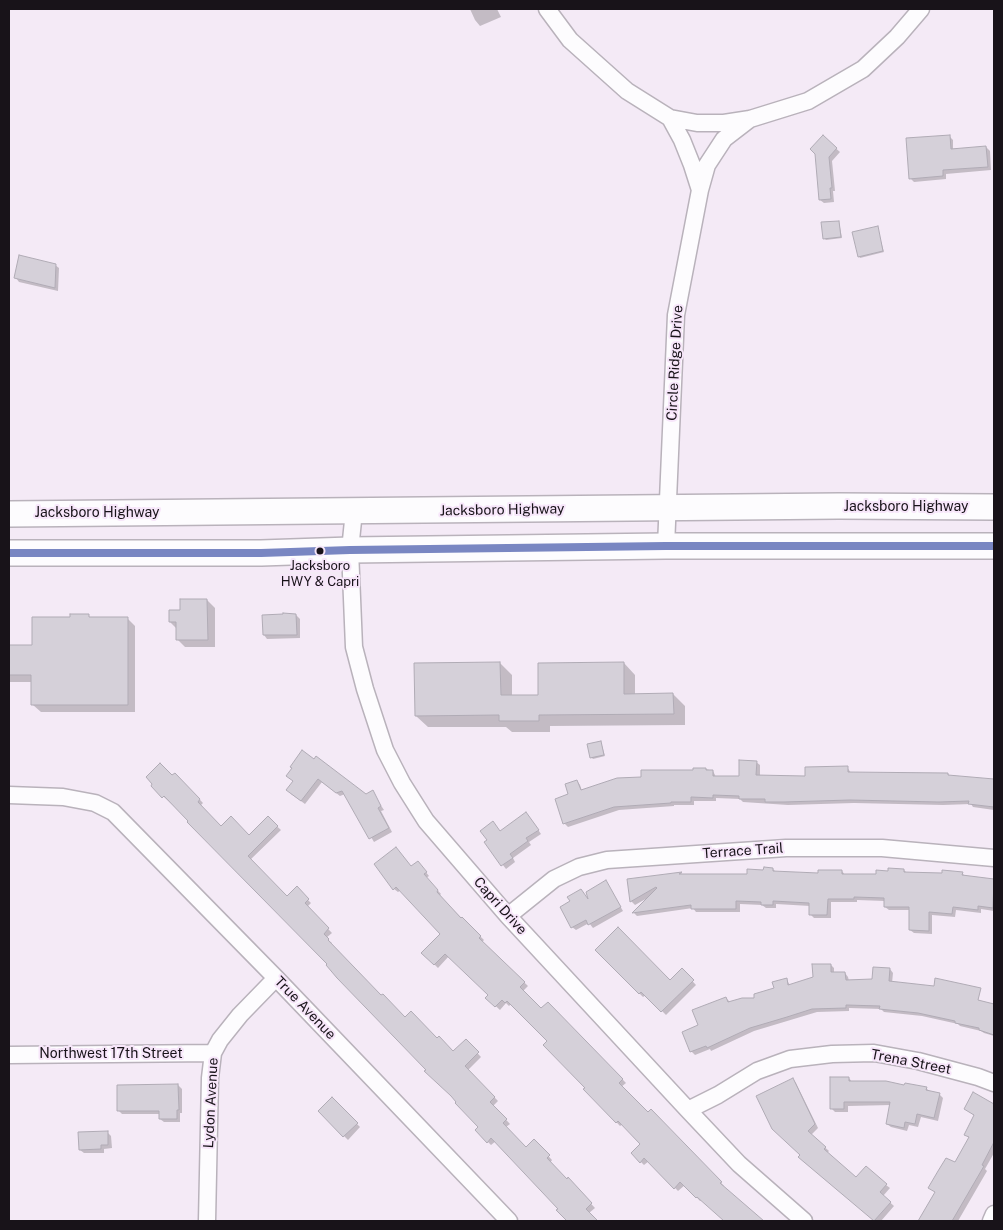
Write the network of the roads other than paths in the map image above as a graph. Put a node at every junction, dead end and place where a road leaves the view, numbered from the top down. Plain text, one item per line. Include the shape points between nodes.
1 (547, 9) edge
2 (921, 9) edge
3 (670, 118) junction
4 (750, 120) junction
5 (700, 190) junction
6 (994, 507) edge
7 (668, 508) junction
8 (354, 511) junction
9 (9, 514) edge
10 (666, 546) junction
11 (994, 546) edge
12 (350, 550) junction
13 (9, 553) edge
14 (9, 796) edge
15 (994, 858) edge
16 (508, 916) junction
17 (276, 978) junction
18 (213, 1053) junction
19 (9, 1054) edge
20 (994, 1083) edge
21 (688, 1110) junction
22 (994, 1214) edge
23 (207, 1221) edge
24 (509, 1221) edge
25 (804, 1221) edge
26 (991, 1221) edge

1 - 3 street, Circle Ridge Drive via 570,40 627,91
2 - 4 street via 863,69 808,101
3 - 4 street via 696,123
3 - 5 street, Circle Ridge Drive via 689,156
4 - 5 street, Circle Ridge Drive via 724,139 707,165
5 - 7 street, Circle Ridge Drive via 676,315
6 - 7 main road, Jacksboro Highway
7 - 8 main road, Jacksboro Highway
7 - 10 street, Circle Ridge Drive
8 - 9 main road, Jacksboro Highway
8 - 12 street, Capri Drive
10 - 11 main road
10 - 12 main road
12 - 13 main road
12 - 16 street, Capri Drive via 354,647 385,750 426,821
14 - 17 street, True Avenue via 63,797 95,803 113,812
15 - 16 street, Terrace Trail via 882,848 786,848 607,860 579,867 554,879
16 - 21 street, Capri Drive
17 - 18 street, Lydon Avenue via 240,1015
17 - 24 street, True Avenue
18 - 19 street, Northwest 17th Street
18 - 23 street, Lydon Avenue
20 - 21 street, Trena Street via 874,1053 832,1054 790,1059 757,1071
21 - 25 street, Capri Drive via 739,1164
22 - 26 street

